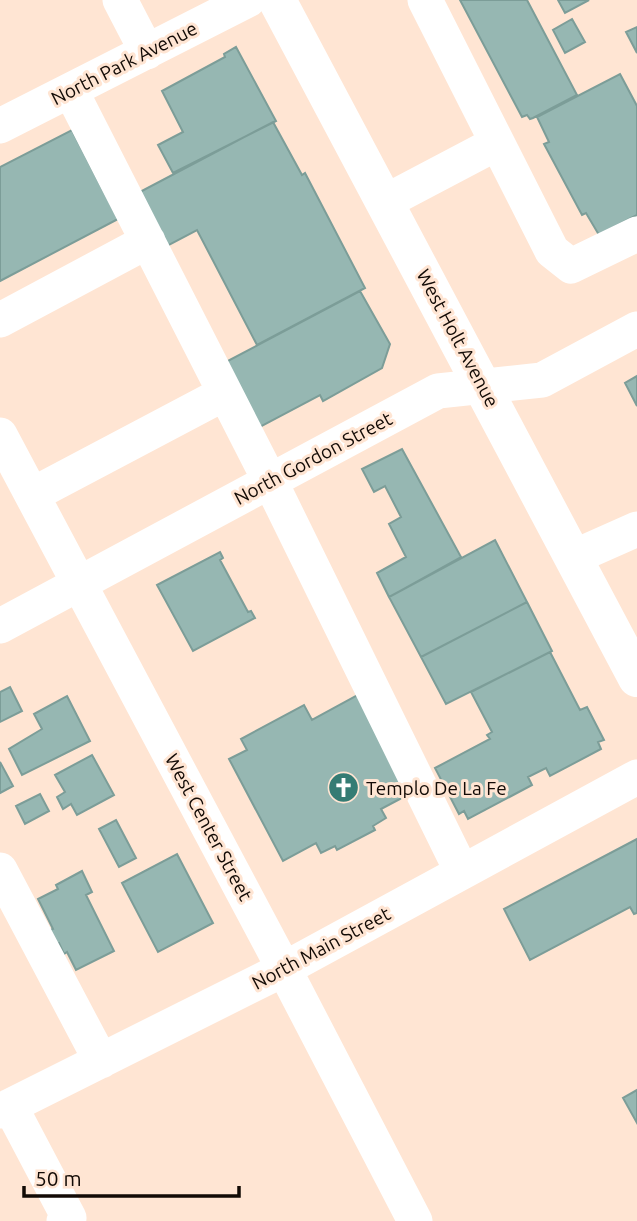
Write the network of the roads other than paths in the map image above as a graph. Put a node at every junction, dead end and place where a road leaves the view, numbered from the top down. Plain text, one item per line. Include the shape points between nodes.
1 (120, 0) edge
2 (248, 0) edge
3 (277, 0) edge
4 (425, 0) edge
5 (146, 52) junction
6 (71, 91) junction
7 (0, 127) edge
8 (497, 144) junction
9 (385, 202) junction
10 (637, 234) edge
11 (148, 242) junction
12 (0, 320) edge
13 (637, 330) edge
14 (484, 387) junction
15 (225, 393) junction
16 (0, 435) edge
17 (270, 481) junction
18 (32, 495) junction
19 (637, 529) edge
20 (574, 557) junction
21 (80, 584) junction
22 (0, 626) edge
23 (637, 678) edge
24 (637, 777) edge
25 (0, 870) edge
26 (462, 872) junction
27 (284, 969) junction
28 (101, 1061) junction
29 (5, 1109) edge
30 (64, 1221) edge
31 (415, 1221) edge

1 - 5 street
2 - 5 street, North Park Avenue
3 - 9 main road, West Holt Avenue
4 - 8 street
5 - 6 street, North Park Avenue
6 - 7 street, North Park Avenue
6 - 11 street
8 - 9 street
8 - 10 street via 552,251 571,266
9 - 14 main road, West Holt Avenue
11 - 12 street
11 - 15 street
13 - 14 street, North Gordon Street via 542,380
14 - 17 street, North Gordon Street via 438,391
14 - 20 main road, West Holt Avenue
15 - 17 street
15 - 18 street
16 - 18 street, West Center Street
17 - 21 street, North Gordon Street
17 - 26 street
18 - 21 street, West Center Street
19 - 20 street
20 - 23 main road, West Holt Avenue
21 - 22 street, North Gordon Street
21 - 27 street, West Center Street
24 - 26 street, North Main Street
25 - 28 street
26 - 27 street, North Main Street
27 - 28 street, North Main Street
27 - 31 street, West Center Street
28 - 29 street, North Main Street
29 - 30 street via 69,1218

